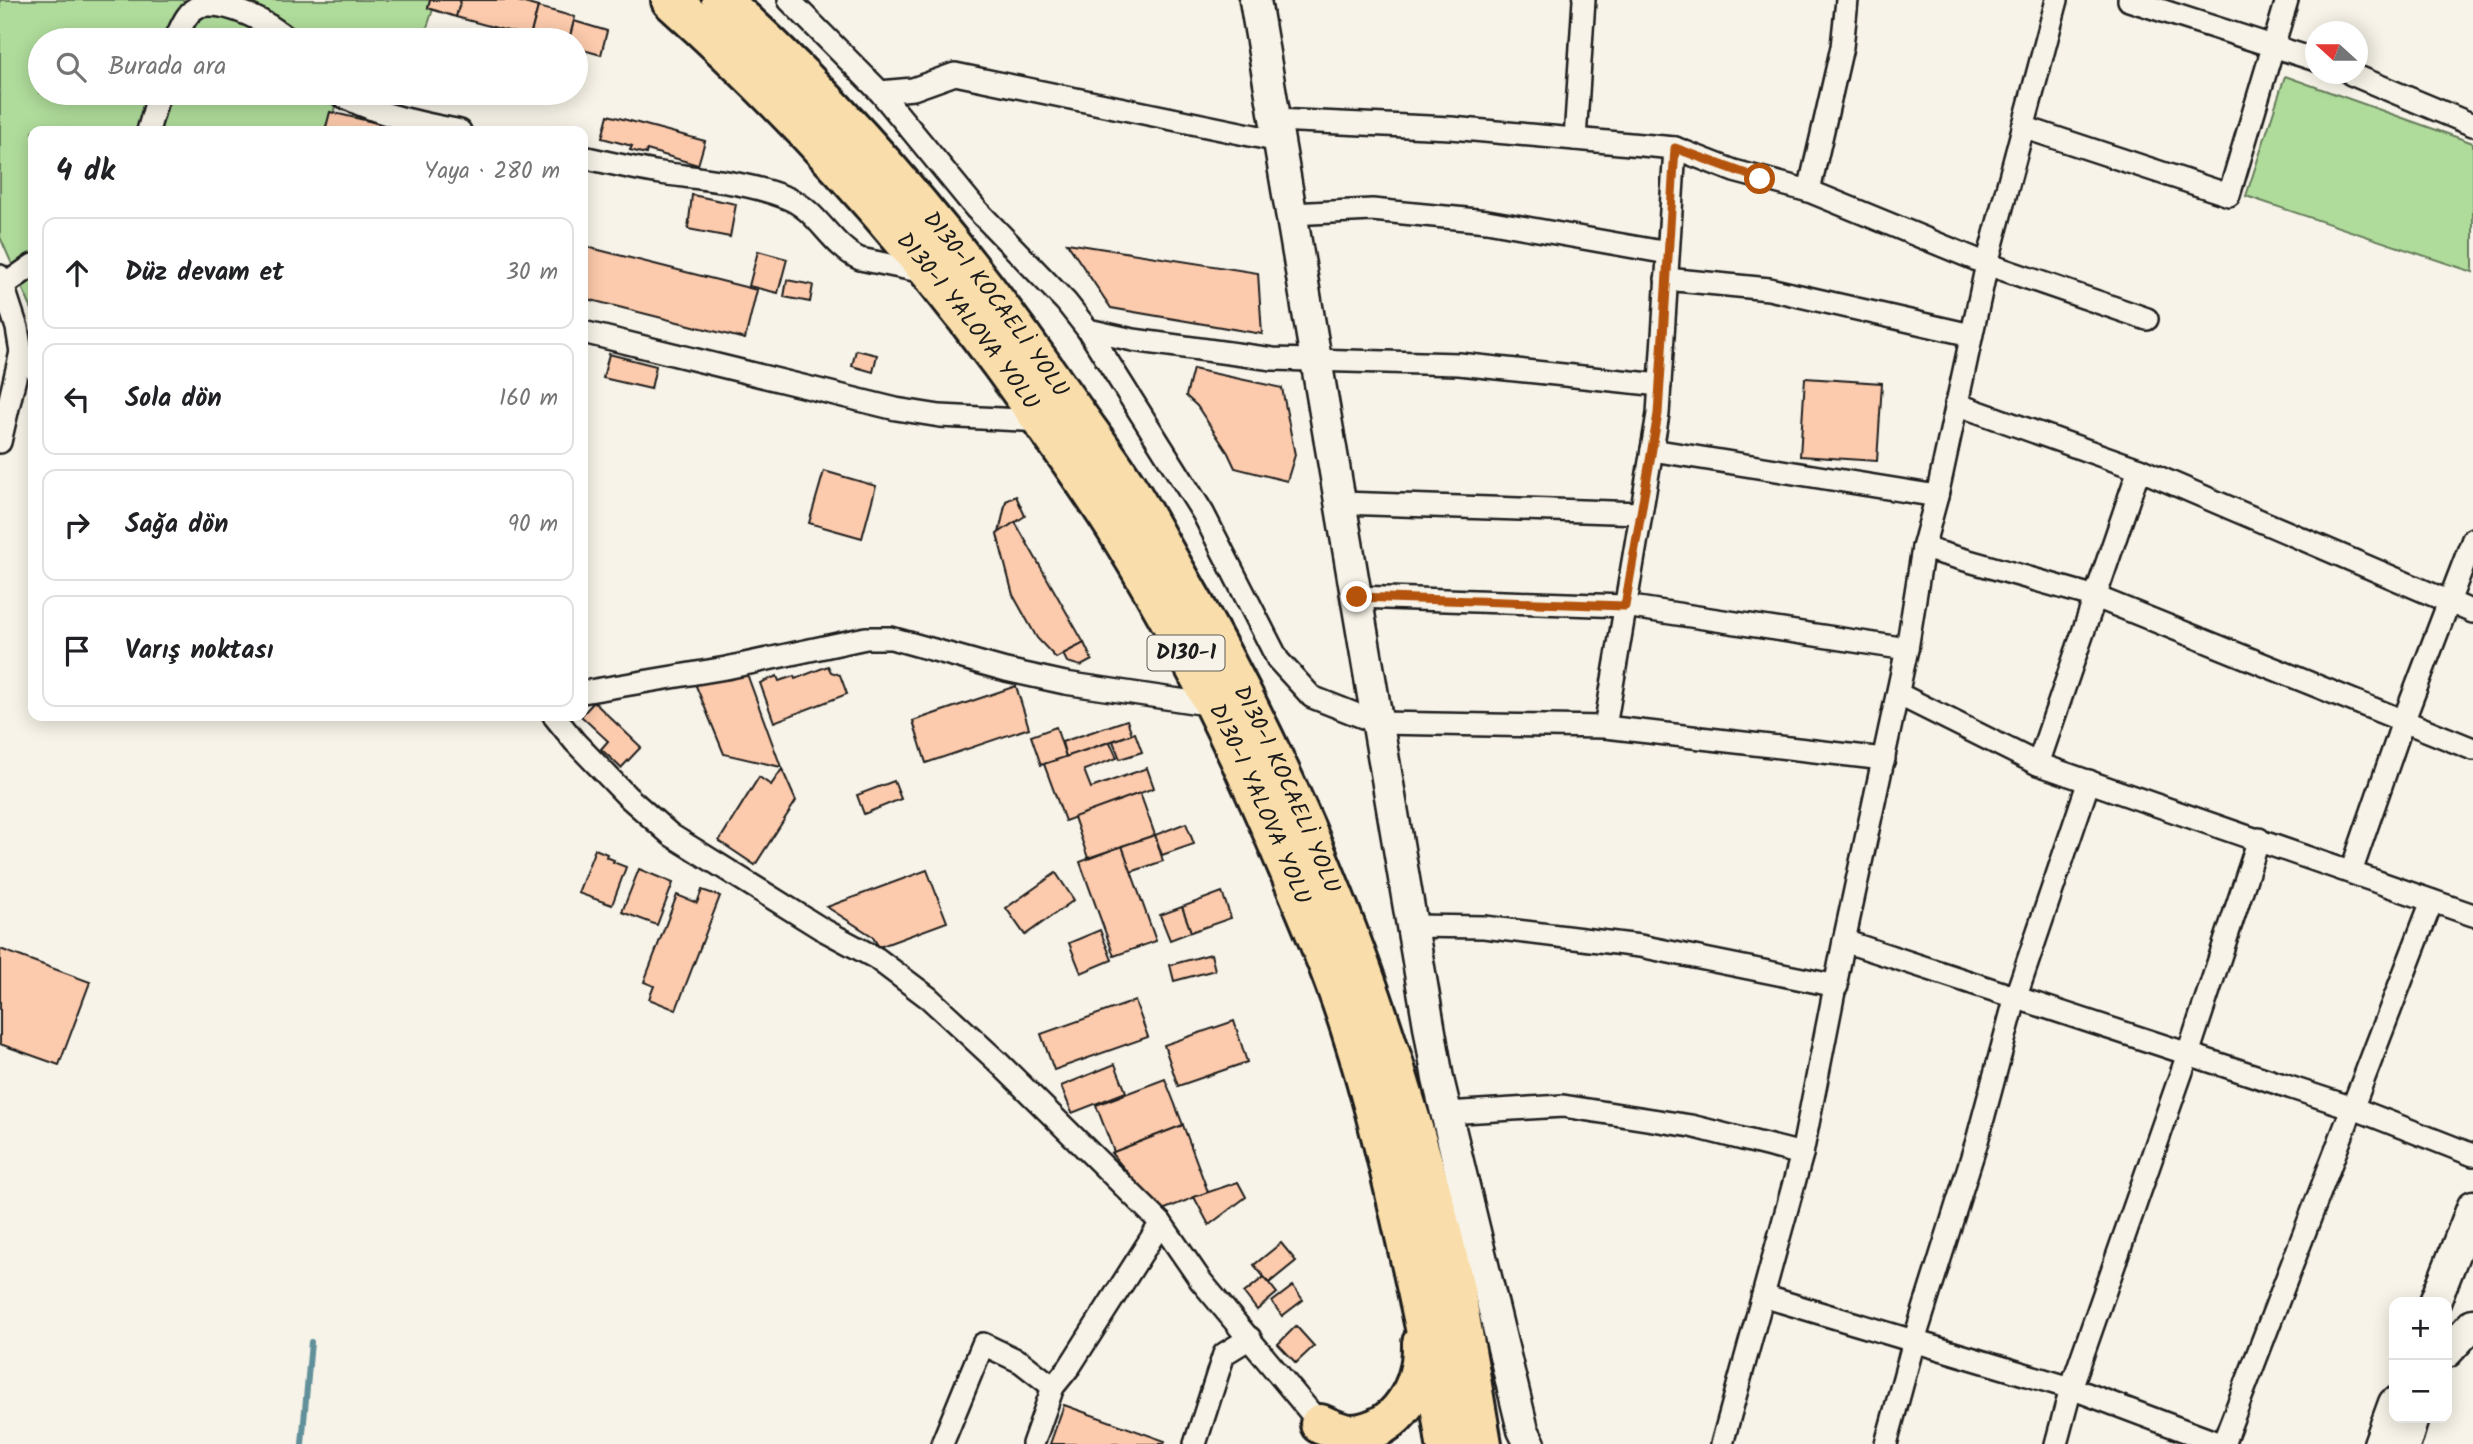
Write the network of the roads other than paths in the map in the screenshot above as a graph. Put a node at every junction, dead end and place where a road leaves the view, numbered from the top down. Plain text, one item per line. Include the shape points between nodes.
1 (671, 0) edge
2 (721, 0) edge
3 (789, 0) edge
4 (1255, 0) edge
5 (1584, 0) edge
6 (1847, 0) edge
7 (2057, 0) edge
8 (2129, 0) edge
9 (2287, 0) edge
10 (181, 28) edge
11 (276, 28) edge
12 (2273, 46) junction
13 (2305, 57) edge
14 (2368, 81) edge
15 (880, 92) junction
16 (156, 105) edge
17 (361, 105) edge
18 (2473, 125) edge
19 (150, 126) edge
20 (437, 126) edge
21 (2023, 127) junction
22 (1277, 131) junction
23 (1575, 139) junction
24 (1675, 148) junction
25 (588, 158) edge
26 (1809, 191) junction
27 (1291, 214) junction
28 (1668, 253) junction
29 (1987, 264) junction
30 (28, 268) edge
31 (932, 274) junction
32 (1666, 279) junction
33 (2, 281) edge
34 (2147, 319) dead end
35 (1088, 330) junction
36 (588, 333) edge
37 (1971, 335) junction
38 (1316, 359) junction
39 (27, 360) edge
40 (1660, 385) junction
41 (1956, 404) junction
42 (1042, 421) junction
43 (0, 442) edge
44 (1652, 450) junction
45 (2138, 468) junction
46 (1937, 496) junction
47 (1341, 503) junction
48 (1641, 513) junction
49 (2473, 539) edge
50 (1923, 548) junction
51 (1357, 597) junction
52 (2096, 597) junction
53 (2449, 603) junction
54 (1625, 606) junction
55 (2473, 612) edge
56 (1907, 649) junction
57 (588, 691) edge
58 (1898, 694) junction
59 (1213, 705) junction
60 (558, 721) edge
61 (2403, 722) junction
62 (1378, 723) junction
63 (1605, 727) junction
64 (2473, 749) edge
65 (1884, 759) junction
66 (2038, 764) junction
67 (2089, 780) junction
68 (2259, 839) junction
69 (2351, 872) junction
70 (2432, 901) junction
71 (2473, 915) edge
72 (1413, 926) junction
73 (1844, 941) junction
74 (1837, 986) junction
75 (2016, 996) junction
76 (2188, 1054) junction
77 (2354, 1108) junction
78 (1446, 1113) junction
79 (1802, 1154) junction
80 (2473, 1155) edge
81 (2473, 1206) edge
82 (1161, 1223) junction
83 (1763, 1296) junction
84 (2437, 1297) edge
85 (1420, 1303) junction
86 (1250, 1338) junction
87 (1914, 1341) junction
88 (1054, 1387) junction
89 (2071, 1388) junction
90 (2389, 1417) edge
91 (2411, 1423) edge
92 (1334, 1437) edge
93 (942, 1444) edge
94 (1033, 1444) edge
95 (1195, 1444) edge
96 (1446, 1444) edge
97 (1482, 1444) edge
98 (1530, 1444) edge
99 (1722, 1444) edge
100 (1886, 1444) edge
101 (2056, 1444) edge
102 (2221, 1444) edge
103 (2379, 1444) edge
104 (2405, 1444) edge

1 - 31 highway, D130-1 YALOVA YOLU / D130-1 via 821,146
2 - 97 highway, D130-1 KOCAELİ YOLU / D130-1 via 874,154 1022,338 1127,487 1237,683 1306,824 1366,979 1398,1078 1450,1269
3 - 15 street
4 - 22 main road
5 - 23 street
6 - 26 street via 1842,47
7 - 21 street
8 - 12 street
9 - 12 street
10 - 11 street via 200,6 220,4
12 - 13 street
12 - 21 street via 2229,195
14 - 18 street
15 - 22 street via 913,89 956,74
15 - 35 street via 976,209
16 - 19 street
17 - 20 street
21 - 29 street
22 - 23 street via 1451,128
22 - 27 main road
23 - 24 street
24 - 26 street via 1734,171
24 - 28 street
25 - 31 street via 758,188 789,198 850,254
26 - 29 street
27 - 28 street via 1372,210 1487,221
27 - 38 main road
28 - 32 street
29 - 34 street
29 - 37 street
30 - 33 street
31 - 42 highway, D130-1 YALOVA YOLU / D130-1
32 - 37 street via 1769,289
32 - 40 street
33 - 39 street
35 - 38 street via 1273,359
35 - 62 street via 1203,513 1278,660 1312,697
36 - 42 street via 896,409
37 - 41 street
38 - 40 street via 1459,364
38 - 47 main road
39 - 43 street
40 - 44 street
41 - 45 street
41 - 46 street
42 - 59 highway, D130-1 YALOVA YOLU / D130-1 via 1125,542
44 - 46 street
44 - 48 street
45 - 52 street
45 - 53 street
46 - 50 street
47 - 48 street
47 - 51 main road
48 - 54 street
49 - 53 street
50 - 52 street
50 - 56 street
51 - 54 street
51 - 62 main road
52 - 61 street
52 - 66 street
53 - 55 street
53 - 61 street
54 - 56 street
54 - 63 street
56 - 58 street
57 - 59 street via 866,638 891,638 1065,683
58 - 65 street
58 - 66 street
59 - 85 highway, D130-1 YALOVA YOLU / D130-1 via 1255,791 1331,972 1374,1110
60 - 82 street via 627,796 671,835 876,958 929,998
61 - 64 street
61 - 69 street
62 - 63 street
62 - 72 main road
63 - 65 street
65 - 73 street
66 - 67 street
67 - 68 street
67 - 75 street
68 - 69 street
68 - 76 street
69 - 70 street
70 - 71 street
70 - 77 street
72 - 74 street via 1484,926 1640,946
72 - 78 main road
73 - 74 street
73 - 75 street
74 - 79 street
75 - 76 street
75 - 87 street via 1977,1141
76 - 77 street
76 - 89 street
77 - 80 street
77 - 102 street
78 - 79 street via 1563,1106 1691,1126
78 - 98 main road
79 - 83 street
81 - 84 main road
82 - 86 street via 1200,1280
82 - 88 street
83 - 87 street
83 - 99 street
85 - 92 highway via 1422,1355 1417,1378 1398,1415 1381,1427
85 - 96 highway, D130-1 YALOVA YOLU / D130-1
86 - 92 street
86 - 95 street via 1224,1354
87 - 89 street
87 - 100 street
88 - 93 street via 1021,1362 983,1344
88 - 94 street
89 - 101 street
89 - 102 street
90 - 103 main road
91 - 104 main road

